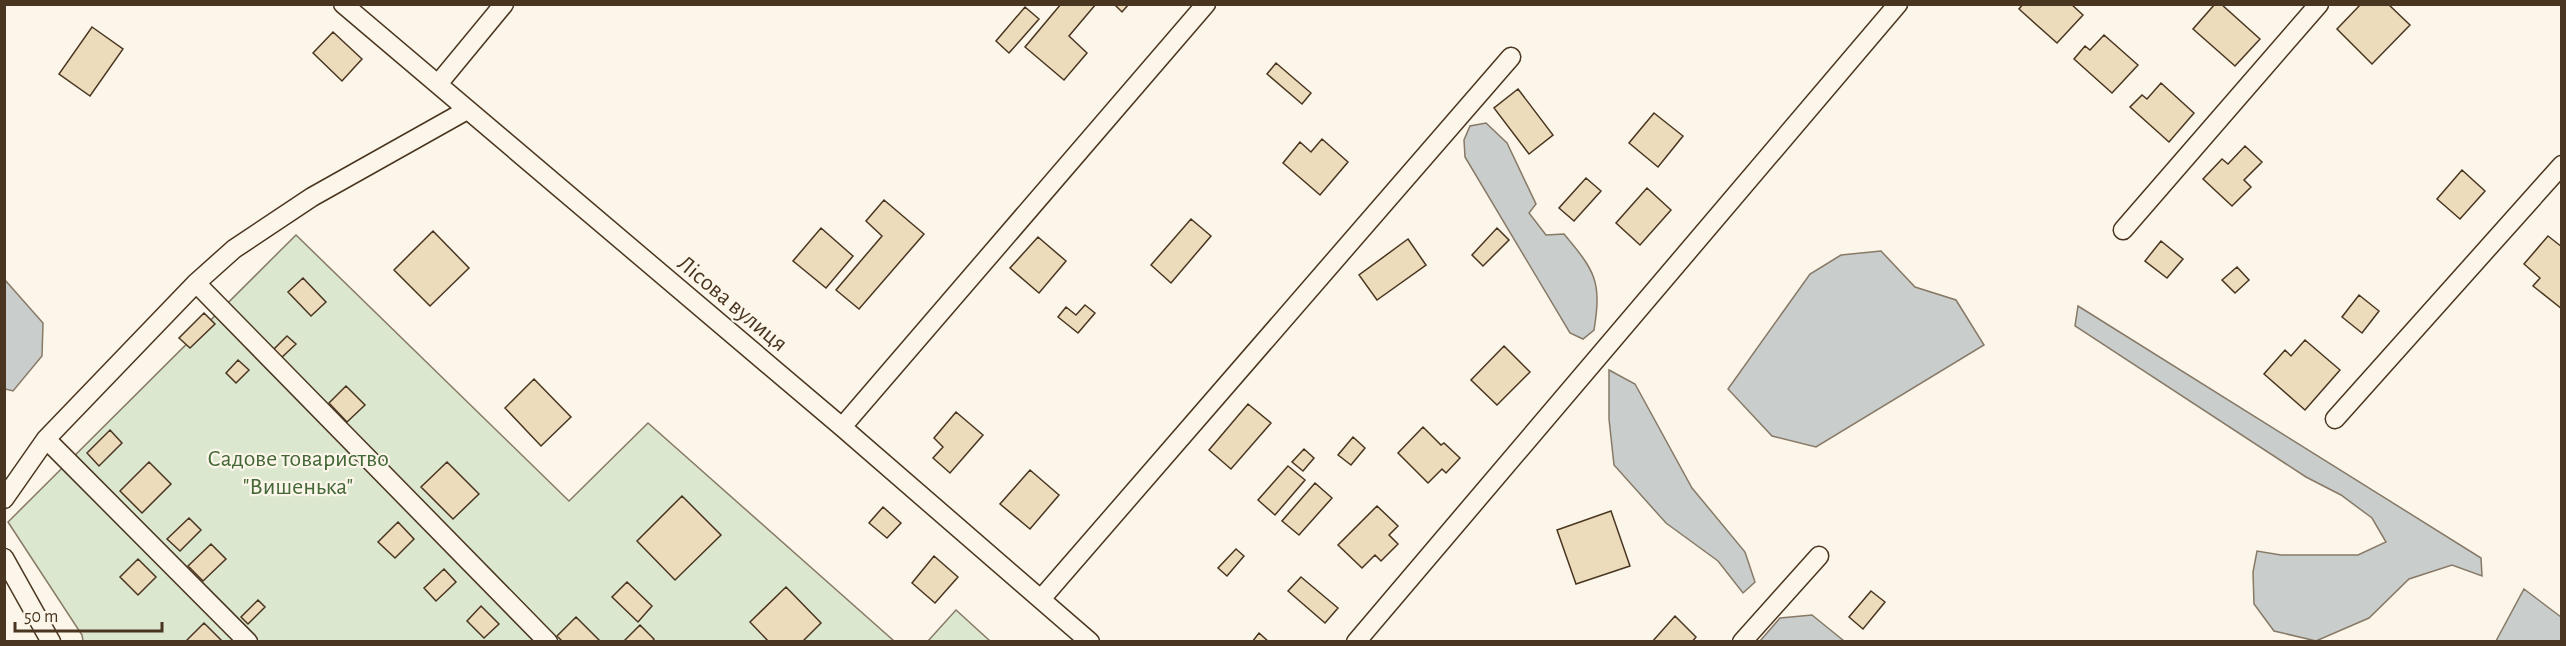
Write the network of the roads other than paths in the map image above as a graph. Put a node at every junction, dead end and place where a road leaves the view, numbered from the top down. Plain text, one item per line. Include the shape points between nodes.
1 (343, 4) edge
2 (504, 4) edge
3 (1206, 4) edge
4 (1898, 4) edge
5 (2319, 4) edge
6 (1511, 57) dead end
7 (438, 84) junction
8 (467, 110) junction
9 (2562, 165) edge
10 (2122, 230) dead end
11 (196, 283) junction
12 (2335, 419) dead end
13 (842, 427) junction
14 (46, 439) junction
15 (4, 499) edge
16 (1819, 556) dead end
17 (4, 558) edge
18 (1041, 598) junction
19 (51, 642) edge
20 (248, 642) edge
21 (548, 642) edge
22 (1090, 642) edge
23 (1356, 642) edge
24 (1742, 642) edge

1 - 7 street, Лісова вулиця
2 - 7 street
3 - 13 street
4 - 23 street
5 - 10 street
6 - 18 street
7 - 8 street, Лісова вулиця
8 - 11 street via 312,197 234,249
8 - 13 street, Лісова вулиця
9 - 12 street
11 - 14 street
11 - 21 street
13 - 18 street, Лісова вулиця
14 - 15 street
14 - 20 street
16 - 24 street
17 - 19 street
18 - 22 street, Лісова вулиця

